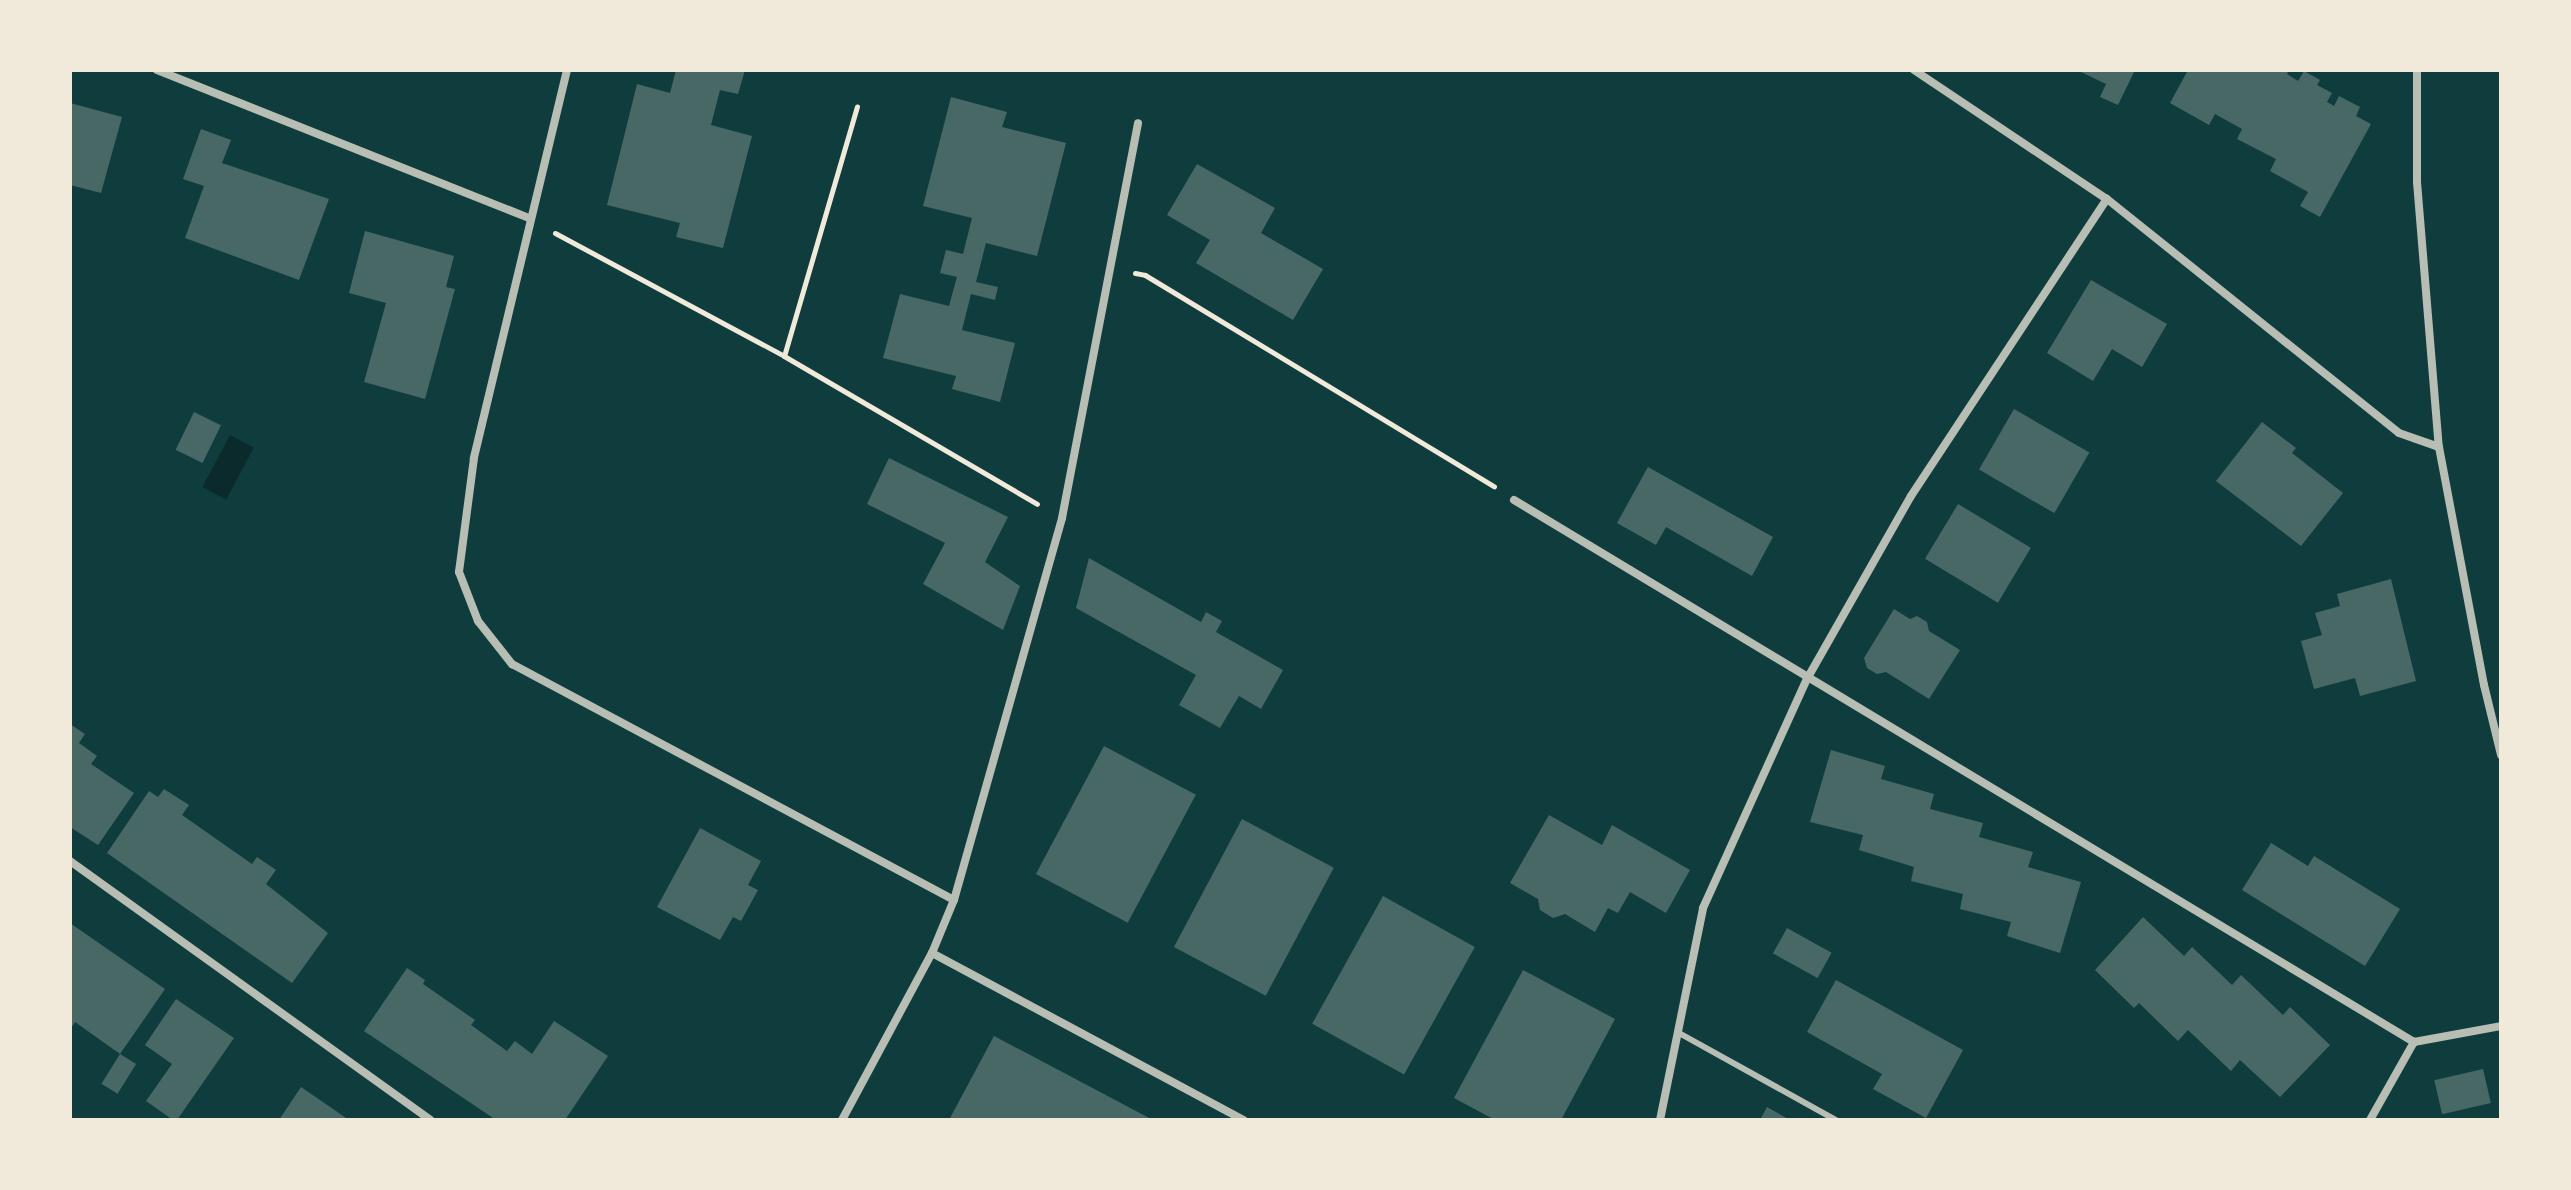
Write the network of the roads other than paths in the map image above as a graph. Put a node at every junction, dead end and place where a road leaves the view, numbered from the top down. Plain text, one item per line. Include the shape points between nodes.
1 (157, 70) edge
2 (567, 70) edge
3 (1914, 70) edge
4 (2417, 70) edge
5 (1138, 123) dead end
6 (2107, 199) junction
7 (529, 218) junction
8 (2439, 447) junction
9 (1514, 500) road end
10 (1807, 679) junction
11 (2501, 755) edge
12 (70, 861) edge
13 (954, 900) junction
14 (932, 953) junction
15 (2501, 1026) edge
16 (1679, 1033) junction
17 (2414, 1042) junction
18 (431, 1120) edge
19 (842, 1120) edge
20 (1244, 1120) edge
21 (1660, 1120) edge
22 (1836, 1120) edge
23 (2370, 1120) edge

1 - 7 street
2 - 7 street
3 - 6 street
4 - 8 street via 2417,182
5 - 13 street via 1062,518
6 - 8 street via 2399,433
6 - 10 street via 1911,496
7 - 13 street via 474,458 459,572 478,621 512,664
8 - 11 street
9 - 10 street
10 - 16 street via 1703,908
10 - 17 street
12 - 18 street
13 - 14 street
14 - 19 street
14 - 20 street
15 - 17 street
16 - 21 street
16 - 22 lane
17 - 23 street

